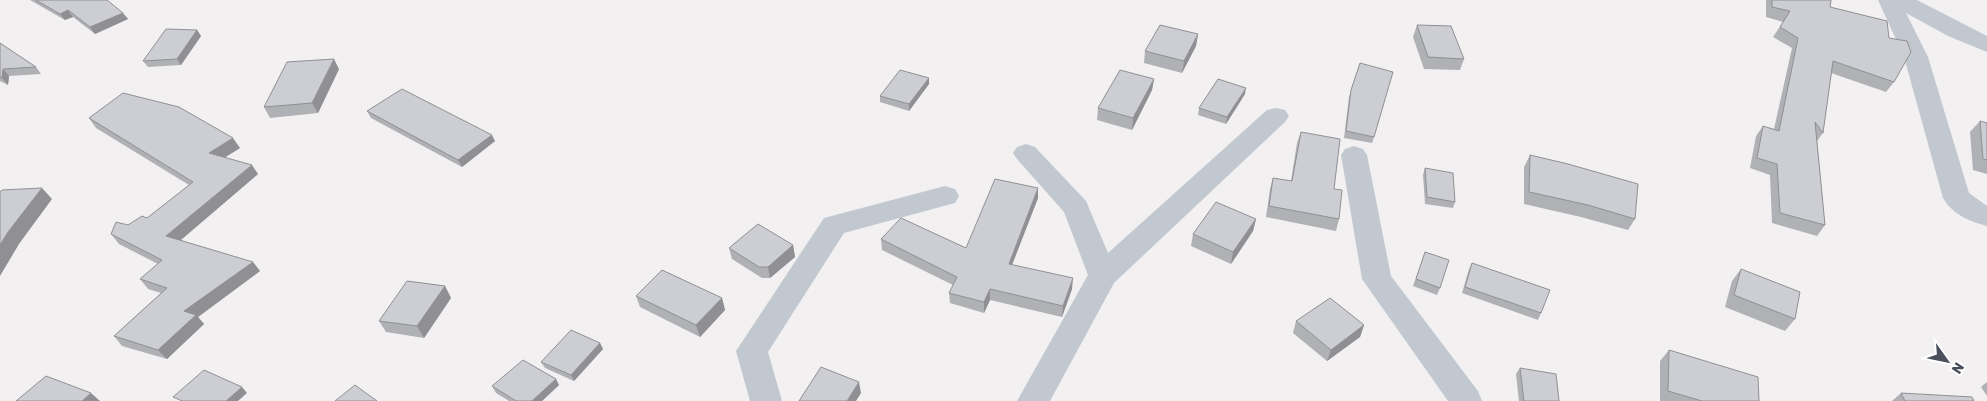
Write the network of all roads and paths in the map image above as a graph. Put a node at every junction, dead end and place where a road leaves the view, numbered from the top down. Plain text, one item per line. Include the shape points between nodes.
1 (1889, 0) edge
2 (1900, 0) edge
3 (1987, 45) edge
4 (1276, 116) dead end
5 (1026, 153) dead end
6 (1354, 155) dead end
7 (945, 196) dead end
8 (1983, 218) edge
9 (1103, 275) junction
10 (766, 401) edge
11 (1034, 401) edge
12 (1466, 401) edge

1 - 8 street via 1916,57 1957,198
2 - 3 street
4 - 9 street
5 - 9 street via 1076,208
6 - 12 street via 1377,279
7 - 10 street via 834,225 752,351
9 - 11 street

